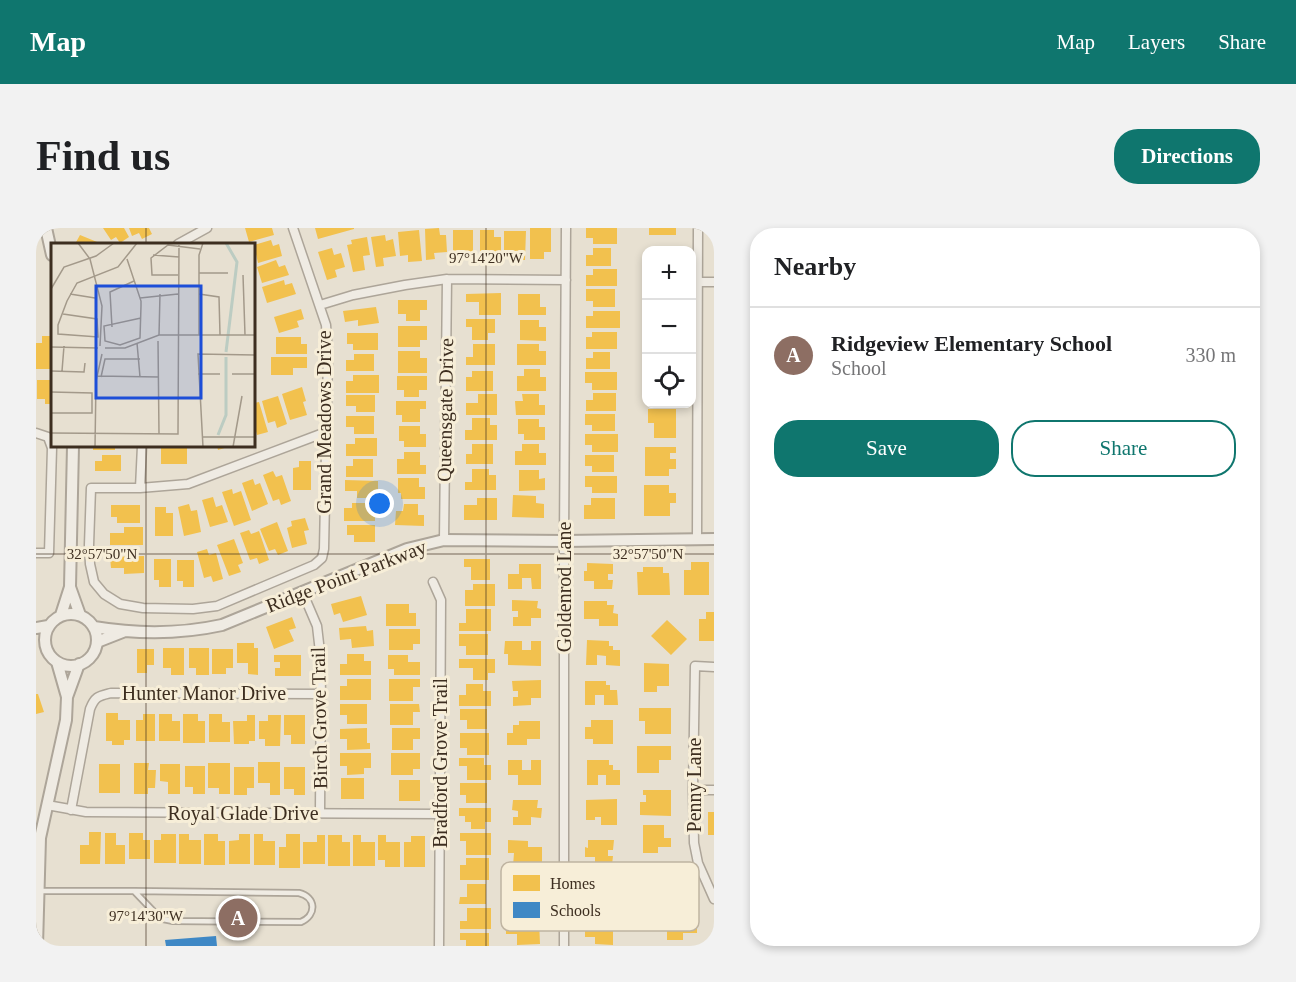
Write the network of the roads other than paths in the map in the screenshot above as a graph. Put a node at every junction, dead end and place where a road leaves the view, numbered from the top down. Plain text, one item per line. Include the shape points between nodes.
1 (46, 228) edge
2 (207, 228) edge
3 (293, 228) edge
4 (566, 228) edge
5 (698, 228) edge
6 (180, 243) edge
7 (51, 250) edge
8 (447, 279) junction
9 (566, 280) junction
10 (698, 282) junction
11 (714, 282) edge
12 (320, 305) junction
13 (326, 432) junction
14 (36, 433) edge
15 (51, 445) edge
16 (52, 447) edge
17 (73, 447) edge
18 (142, 447) edge
19 (140, 488) junction
20 (697, 539) junction
21 (444, 540) junction
22 (714, 540) edge
23 (564, 541) junction
24 (36, 553) edge
25 (433, 582) dead end
26 (70, 587) junction
27 (302, 591) junction
28 (61, 615) junction
29 (80, 615) junction
30 (48, 626) junction
31 (94, 627) junction
32 (36, 628) edge
33 (125, 631) junction
34 (40, 641) edge
35 (97, 642) junction
36 (57, 662) junction
37 (79, 664) junction
38 (714, 667) edge
39 (320, 694) junction
40 (67, 697) junction
41 (693, 790) junction
42 (714, 790) edge
43 (47, 805) junction
44 (70, 810) junction
45 (320, 813) junction
46 (439, 814) junction
47 (564, 862) edge
48 (698, 862) edge
49 (699, 865) edge
50 (38, 891) junction
51 (134, 891) junction
52 (714, 899) edge
53 (37, 946) edge
54 (439, 946) edge

1 - 7 street
2 - 6 street
3 - 12 street, Grand Meadows Drive
4 - 9 street, Goldenrod Lane
5 - 10 street
8 - 9 street
8 - 12 street via 353,295
8 - 21 street, Queensgate Drive
9 - 23 street, Goldenrod Lane
10 - 11 street
10 - 20 street
12 - 13 street, Grand Meadows Drive via 328,356
13 - 19 street via 188,484
13 - 19 street, Grand Meadows Drive via 322,558 314,565 217,606 143,608 120,604 94,582 89,545 91,488
14 - 15 street via 48,437
16 - 24 street via 49,553
17 - 26 street
18 - 19 street
20 - 22 street, Ridge Point Parkway
20 - 23 street, Ridge Point Parkway
21 - 23 street, Ridge Point Parkway
21 - 27 street, Ridge Point Parkway via 407,549
23 - 47 street, Goldenrod Lane
25 - 46 street, Bradford Grove Trail via 441,600
26 - 28 street
26 - 29 street
27 - 33 street, Ridge Point Parkway via 222,625 199,630
27 - 39 street, Birch Grove Trail via 317,626
28 - 29 street
28 - 30 street
29 - 31 street
30 - 32 street
30 - 34 street
31 - 33 street
31 - 35 street
33 - 35 street
34 - 36 street
35 - 37 street via 90,657
36 - 37 street
36 - 40 street
37 - 40 street
38 - 41 street, Penny Lane via 695,666
39 - 44 street, Hunter Manor Drive via 99,696 90,709
39 - 45 street, Birch Grove Trail
40 - 43 street via 66,720
41 - 42 street
41 - 48 street, Penny Lane
43 - 44 street, Royal Glade Drive
43 - 50 street via 39,838
44 - 45 street, Royal Glade Drive
45 - 46 street, Royal Glade Drive
46 - 54 street, Bradford Grove Trail
49 - 52 street, Penny Lane
50 - 51 lane
50 - 53 street
51 - 51 lane via 299,893 310,898 312,909 307,920 301,922 167,920

